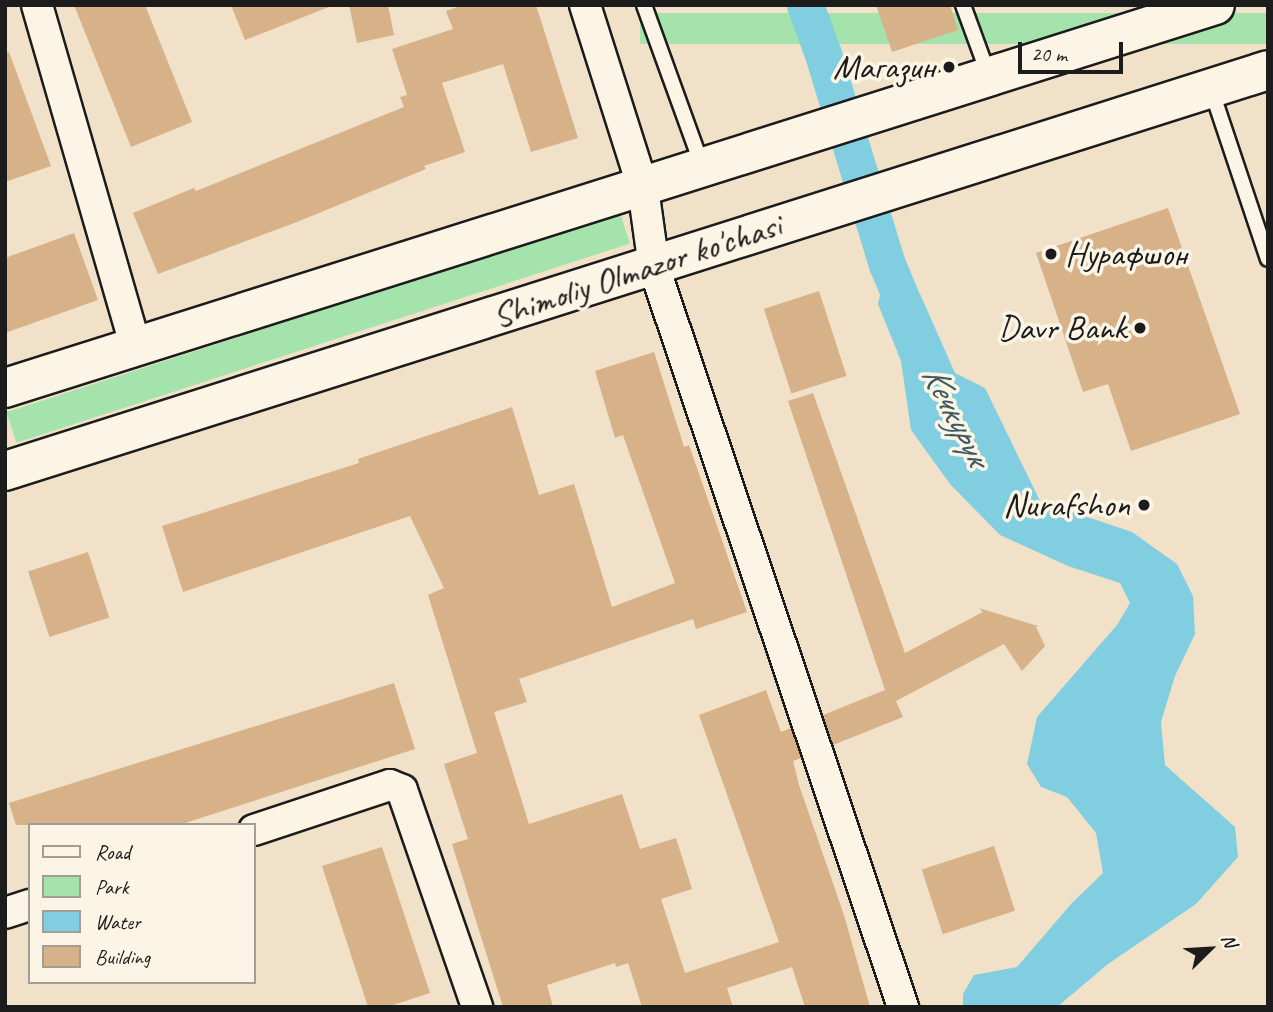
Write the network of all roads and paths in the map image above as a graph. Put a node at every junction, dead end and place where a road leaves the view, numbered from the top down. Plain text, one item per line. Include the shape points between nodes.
1 (37, 5) edge
2 (585, 5) edge
3 (644, 5) edge
4 (962, 5) edge
5 (1215, 5) edge
6 (1178, 11) edge
7 (1268, 70) edge
8 (989, 78) junction
9 (1210, 88) junction
10 (704, 169) junction
11 (643, 188) junction
12 (1268, 259) edge
13 (654, 267) junction
14 (136, 347) junction
15 (5, 388) edge
16 (5, 471) edge
17 (256, 829) edge
18 (28, 906) edge
19 (5, 913) edge
20 (477, 1007) edge
21 (903, 1007) edge

1 - 14 street
2 - 11 street
3 - 10 lane
4 - 8 lane
5 - 6 main road
6 - 8 main road
7 - 9 main road, Shimoliy Olmazor ko'chasi
8 - 10 main road
9 - 12 lane
9 - 13 main road, Shimoliy Olmazor ko'chasi
10 - 11 main road
11 - 13 street
11 - 14 main road
13 - 16 main road, Shimoliy Olmazor ko'chasi
13 - 21 street
14 - 15 main road
17 - 20 street via 390,785 402,790
18 - 19 street

